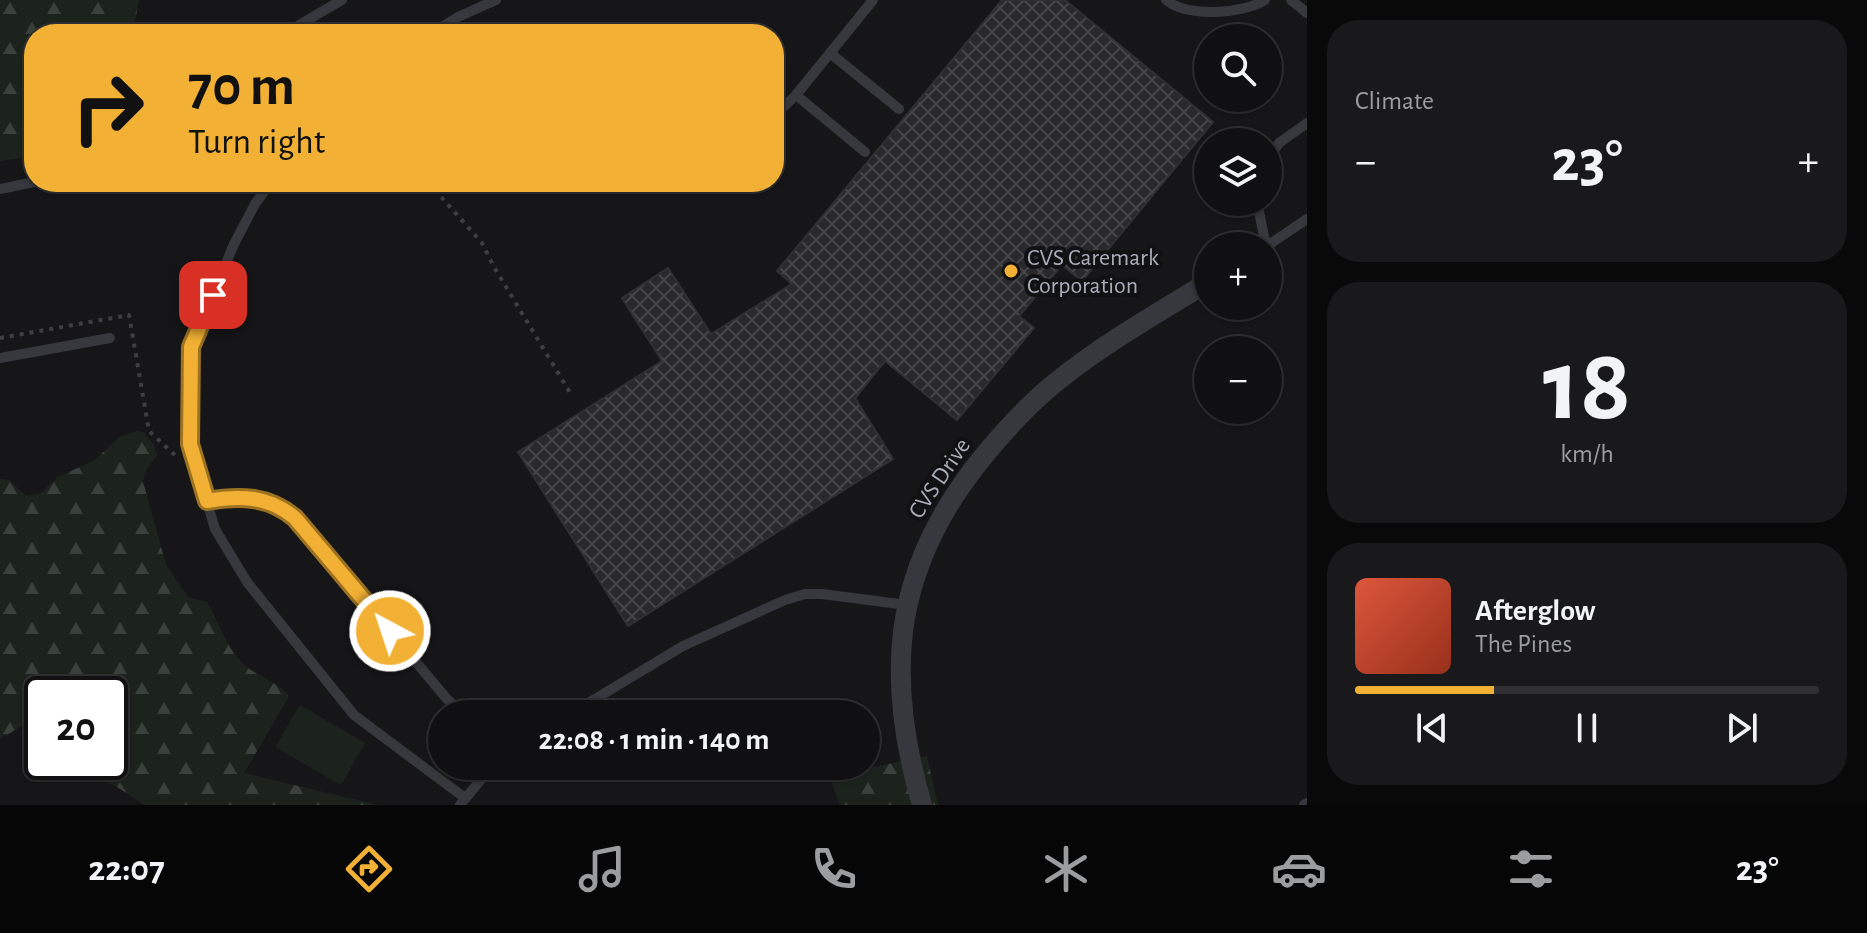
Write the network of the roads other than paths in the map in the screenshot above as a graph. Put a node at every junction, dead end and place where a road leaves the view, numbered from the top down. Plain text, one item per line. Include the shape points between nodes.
1 (342, 0) edge
2 (496, 0) edge
3 (873, 0) edge
4 (1166, 0) edge
5 (1265, 0) edge
6 (1291, 0) edge
7 (1307, 13) edge
8 (301, 24) edge
9 (447, 24) edge
10 (830, 53) junction
11 (796, 95) junction
12 (784, 106) edge
13 (899, 109) dead end
14 (1307, 123) edge
15 (1282, 141) edge
16 (865, 152) dead end
17 (24, 184) edge
18 (0, 189) edge
19 (264, 192) edge
20 (1307, 219) edge
21 (1282, 235) edge
22 (1194, 291) edge
23 (110, 338) dead end
24 (0, 358) edge
25 (207, 501) junction
26 (907, 605) junction
27 (448, 700) edge
28 (593, 700) edge
29 (480, 780) edge
30 (462, 801) edge
31 (922, 805) edge

1 - 8 lane
2 - 9 lane
3 - 10 lane
4 - 5 lane via 1211,12 1251,9
6 - 7 lane
10 - 11 lane
10 - 13 lane
11 - 12 lane
11 - 16 lane
14 - 15 lane
17 - 18 lane
19 - 25 lane via 234,244 191,347 190,444
20 - 21 lane
22 - 26 street, CVS Drive via 1054,383 1015,420 943,513 919,561
23 - 24 lane
25 - 27 lane via 252,497 282,507
25 - 30 lane via 215,529 247,582 354,715
26 - 28 lane via 822,594 785,600 683,646
26 - 31 street, CVS Drive via 902,694
29 - 30 lane

